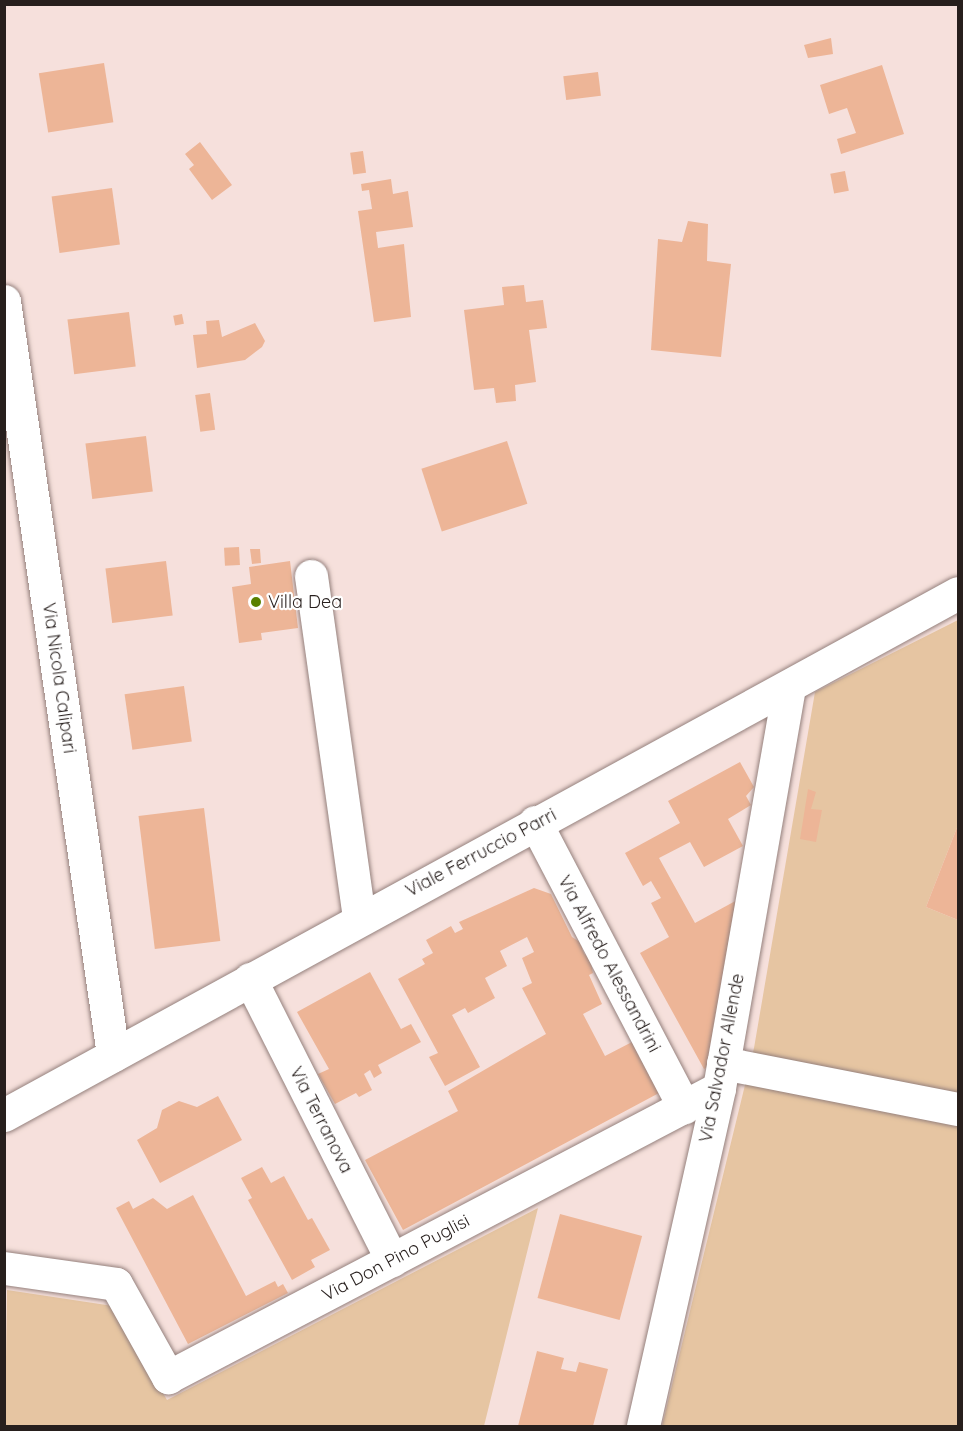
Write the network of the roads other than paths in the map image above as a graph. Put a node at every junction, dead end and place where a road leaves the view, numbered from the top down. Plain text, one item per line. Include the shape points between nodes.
1 (4, 301) edge
2 (311, 576) dead end
3 (958, 593) edge
4 (789, 687) junction
5 (535, 822) junction
6 (359, 920) junction
7 (250, 980) junction
8 (113, 1055) junction
9 (721, 1076) junction
10 (684, 1107) junction
11 (958, 1109) edge
12 (4, 1115) edge
13 (392, 1260) junction
14 (4, 1268) edge
15 (643, 1426) edge

1 - 8 street, Via Nicola Calipari
2 - 6 street
3 - 4 street, Viale Ferruccio Parri
4 - 5 street, Viale Ferruccio Parri
4 - 9 street, Via Salvador Allende
5 - 6 street, Viale Ferruccio Parri
5 - 10 street, Via Alfredo Alessandrini
6 - 7 street, Viale Ferruccio Parri
7 - 8 street, Viale Ferruccio Parri
7 - 13 street, Via Terranova
8 - 12 street, Viale Ferruccio Parri
9 - 10 street, Via Don Pino Puglisi
9 - 11 street
9 - 15 street, Via Salvador Allende
10 - 13 street, Via Don Pino Puglisi
13 - 14 street, Via Don Pino Puglisi via 168,1377 116,1284

